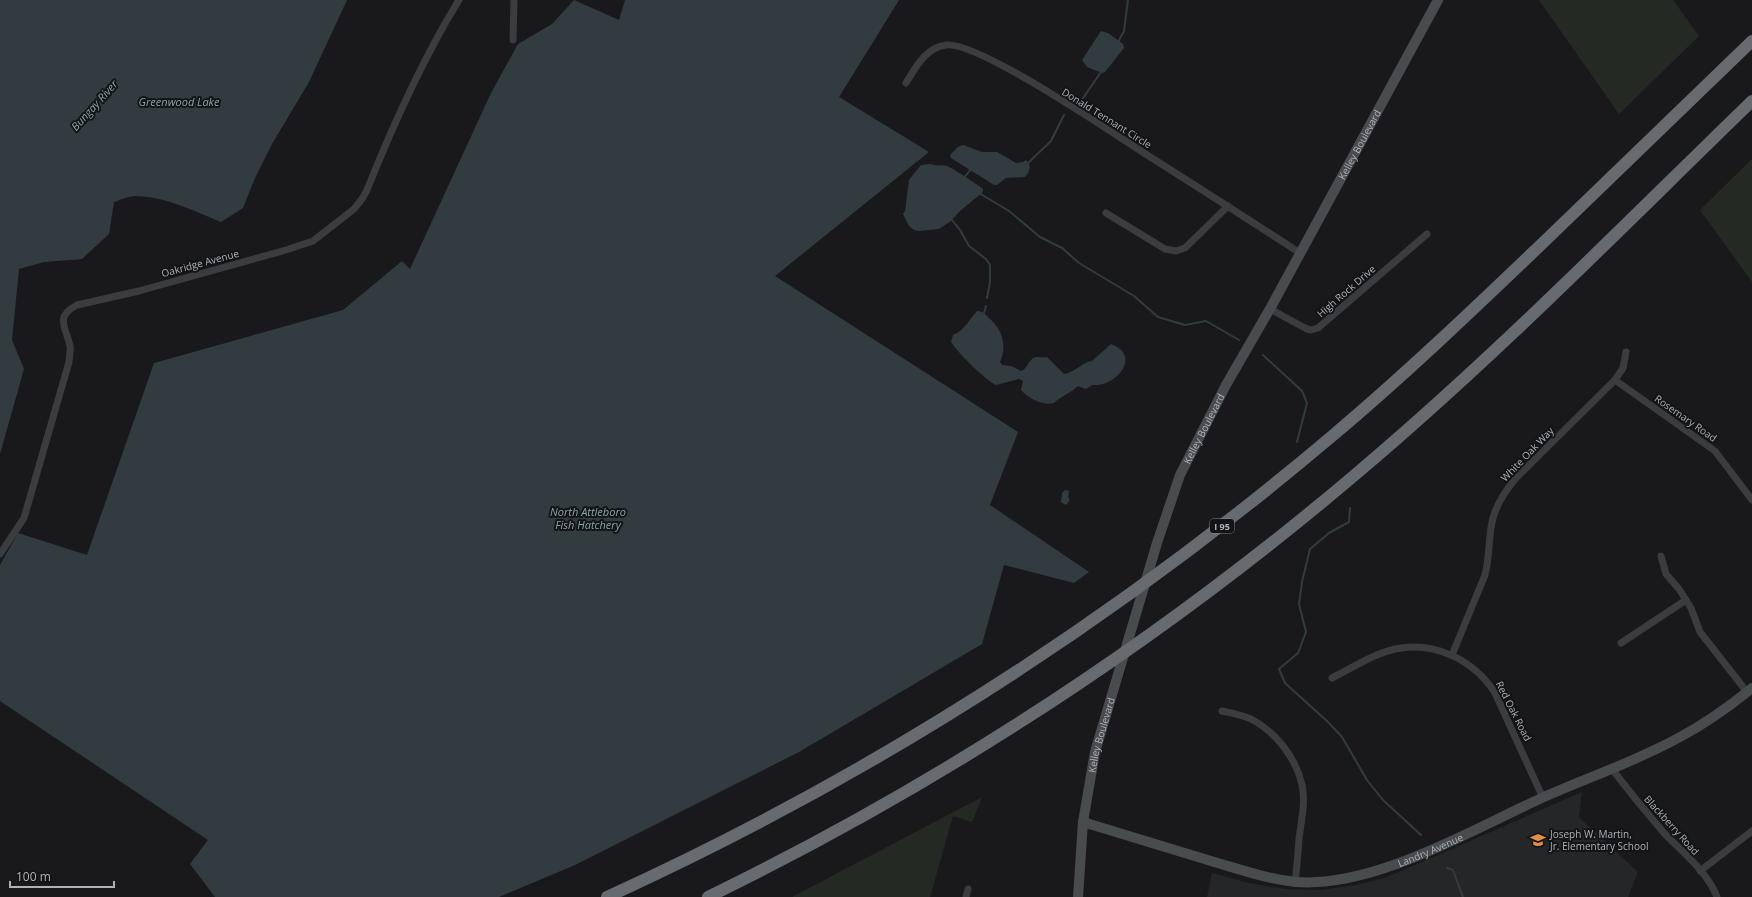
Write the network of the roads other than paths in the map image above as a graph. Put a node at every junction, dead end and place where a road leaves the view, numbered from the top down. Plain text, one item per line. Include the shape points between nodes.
1 (459, 0) edge
2 (514, 0) edge
3 (1438, 0) edge
4 (514, 40) dead end
5 (1752, 41) edge
6 (906, 83) dead end
7 (1752, 101) edge
8 (1228, 206) junction
9 (1106, 213) dead end
10 (1427, 234) dead end
11 (1300, 252) junction
12 (1270, 309) junction
13 (1626, 352) dead end
14 (1615, 380) junction
15 (1752, 500) edge
16 (0, 554) edge
17 (1661, 556) dead end
18 (1686, 600) junction
19 (1621, 643) dead end
20 (1452, 655) junction
21 (1332, 678) dead end
22 (1749, 690) edge
23 (1222, 711) dead end
24 (1611, 768) junction
25 (1543, 798) junction
26 (1083, 822) junction
27 (1752, 831) edge
28 (818, 841) junction
29 (1700, 871) junction
30 (1295, 882) junction
31 (968, 889) dead end
32 (607, 897) edge
33 (708, 897) edge
34 (724, 897) edge
35 (966, 897) edge
36 (1078, 897) edge
37 (1717, 897) edge

1 - 16 street, Oakridge Avenue via 422,66 367,190 354,209 313,241 69,309 62,322 70,348 69,362 24,518
2 - 4 street
3 - 11 main road, Kelley Boulevard
5 - 32 highway, I 95 via 1423,356 1309,456 1196,546 1052,648 919,732 777,813
6 - 8 street, Donald Tennant Circle via 918,64 934,49 947,45 971,50 1048,92
7 - 28 highway via 1454,389 1359,472 1261,552 1170,619 1035,712 933,776
8 - 9 street via 1189,245 1176,251 1165,249
8 - 11 street, Donald Tennant Circle
10 - 12 street, High Rock Drive via 1318,328 1307,329
11 - 12 main road, Kelley Boulevard
12 - 26 main road, Kelley Boulevard via 1226,385 1180,475 1157,543 1095,752
13 - 14 street, White Oak Way via 1623,368
14 - 15 street, Rosemary Road via 1715,450
14 - 20 street, White Oak Way via 1516,478 1502,496 1492,519 1485,575
17 - 18 street via 1666,574
18 - 19 street
18 - 22 street via 1700,632
20 - 21 street, Red Oak Road via 1428,648 1395,649
20 - 25 street, Red Oak Road via 1473,668 1490,684
22 - 24 main road, Landry Avenue via 1703,724
23 - 30 street via 1251,719 1267,730 1281,742 1298,772 1302,785 1303,816
24 - 25 main road, Landry Avenue
24 - 29 street, Blackberry Road via 1646,812
25 - 30 main road, Landry Avenue via 1381,869 1316,882
26 - 30 main road, Landry Avenue via 1252,873
26 - 36 main road, Kelley Boulevard
27 - 29 street
28 - 33 highway
28 - 34 highway
29 - 37 street, Blackberry Road
31 - 35 street

